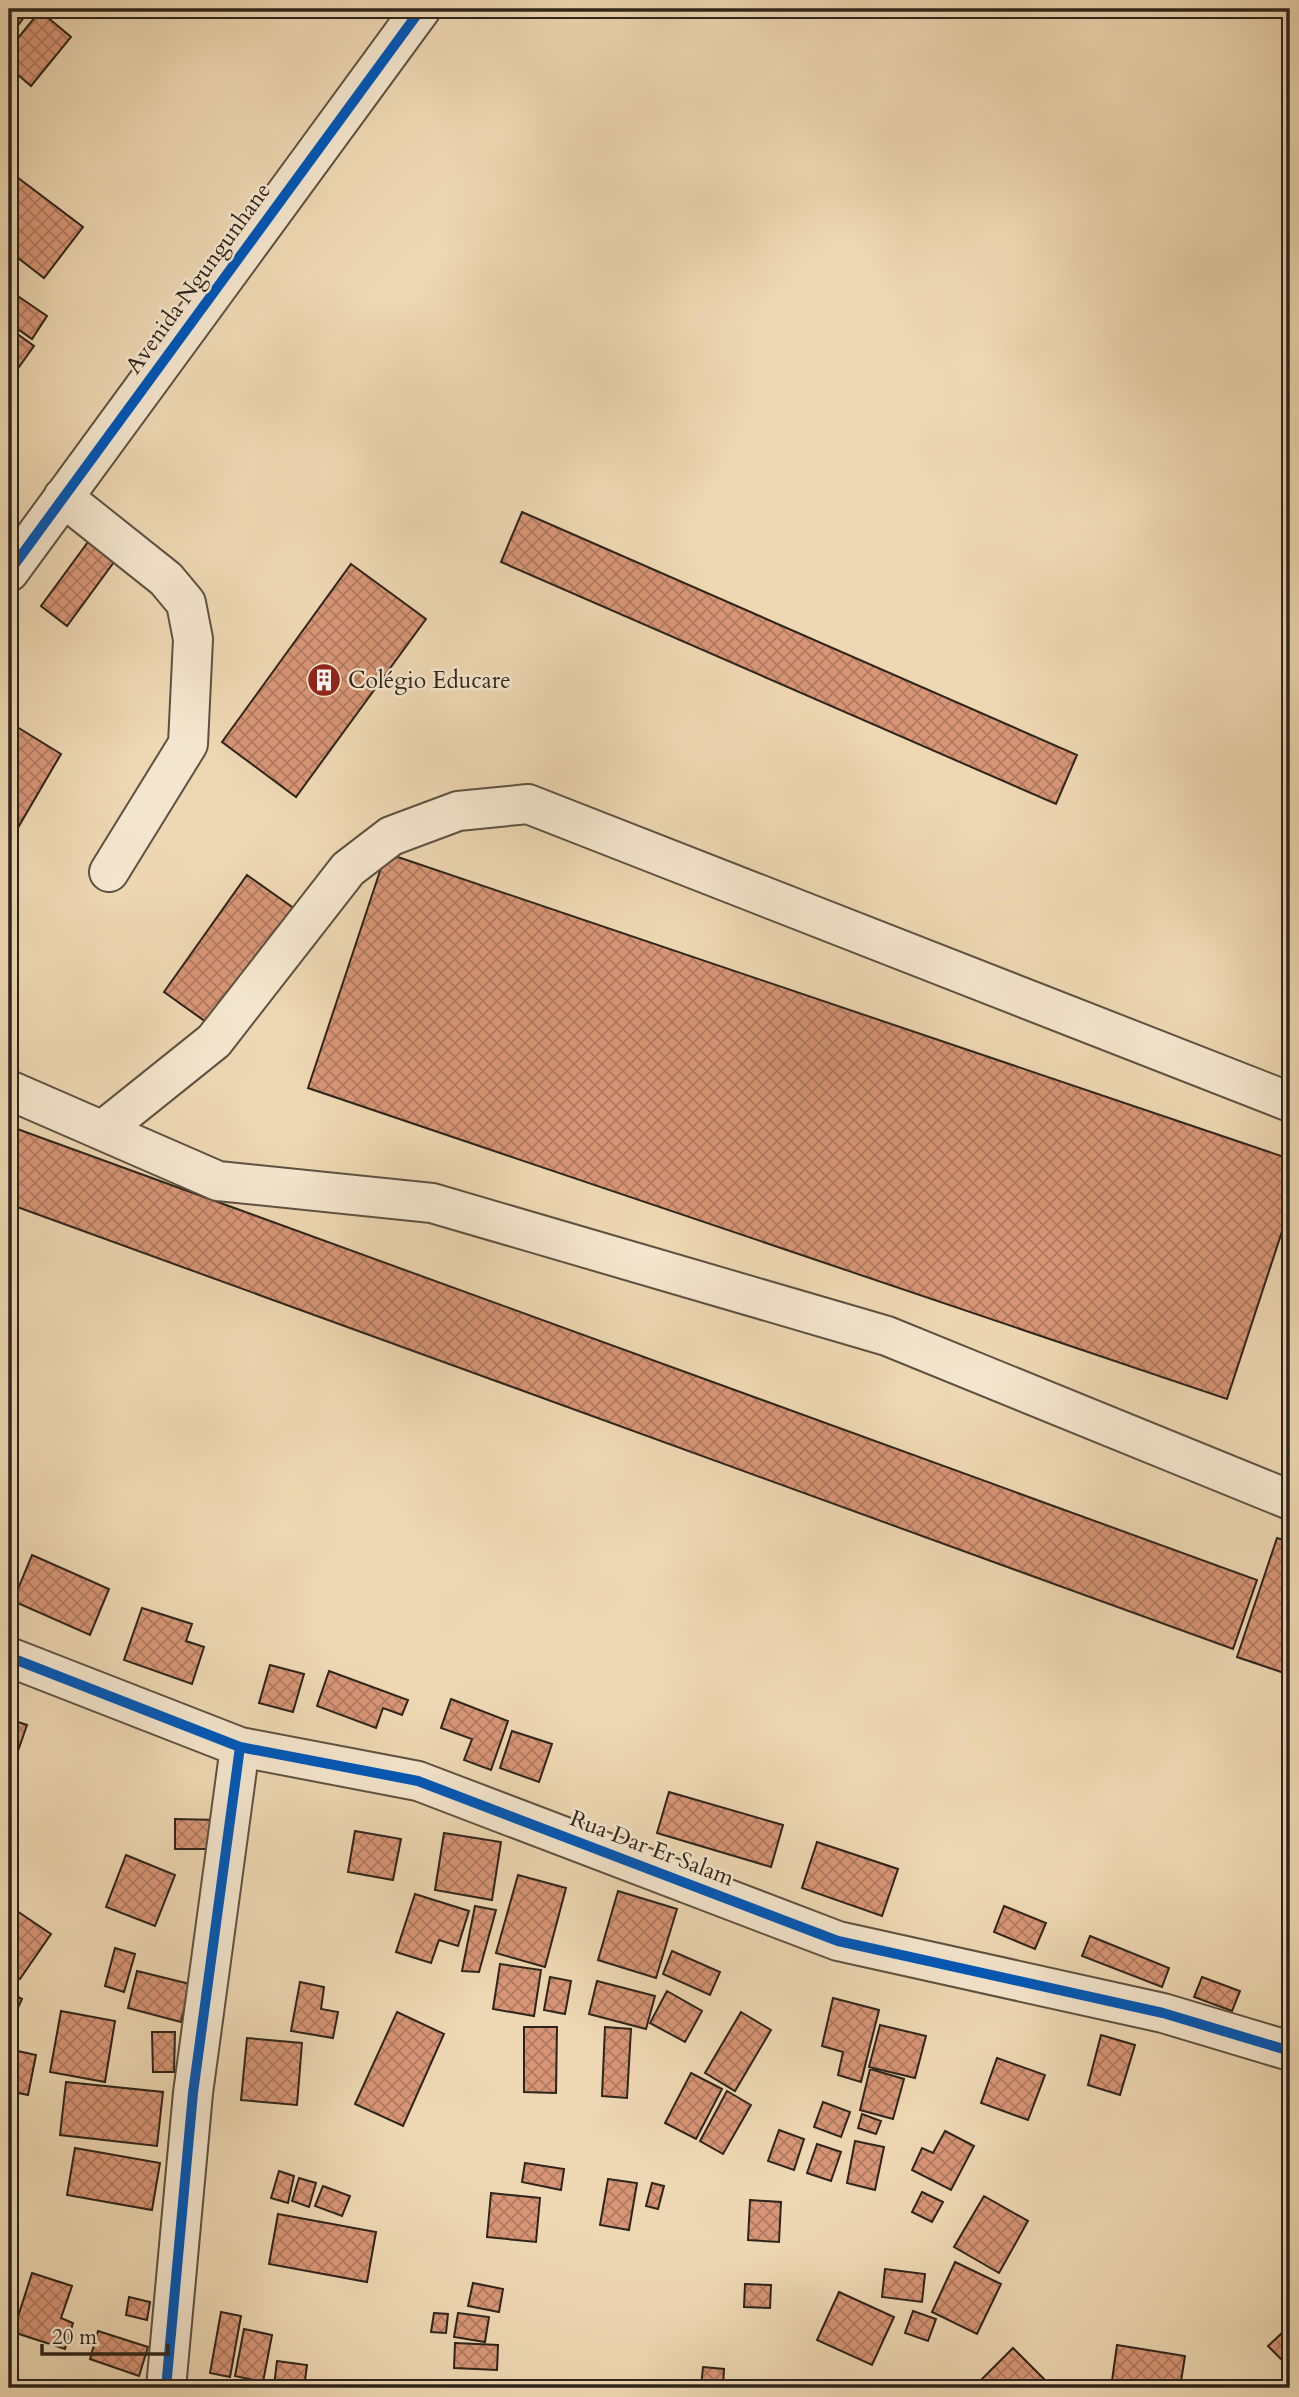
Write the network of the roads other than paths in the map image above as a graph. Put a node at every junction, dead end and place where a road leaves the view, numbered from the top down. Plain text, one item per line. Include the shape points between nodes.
1 (421, 9) edge
2 (63, 497) junction
3 (9, 572) edge
4 (109, 872) dead end
5 (9, 1090) edge
6 (1290, 1102) edge
7 (103, 1130) junction
8 (1290, 1500) edge
9 (9, 1657) edge
10 (240, 1747) junction
11 (1290, 2051) edge
12 (166, 2388) edge

1 - 2 street, Avenida Ngungunhane
2 - 3 street, Avenida Ngungunhane
2 - 4 street via 166,579 186,603 193,639 188,744
5 - 7 street
6 - 7 street via 528,804 458,811 391,836 348,869 214,1041
7 - 8 street via 218,1181 432,1203 887,1336
9 - 10 street, Rua Dar Er Salam
10 - 11 street, Rua Dar Er Salam via 418,1781 838,1941 1163,2013
10 - 12 street via 193,2093

